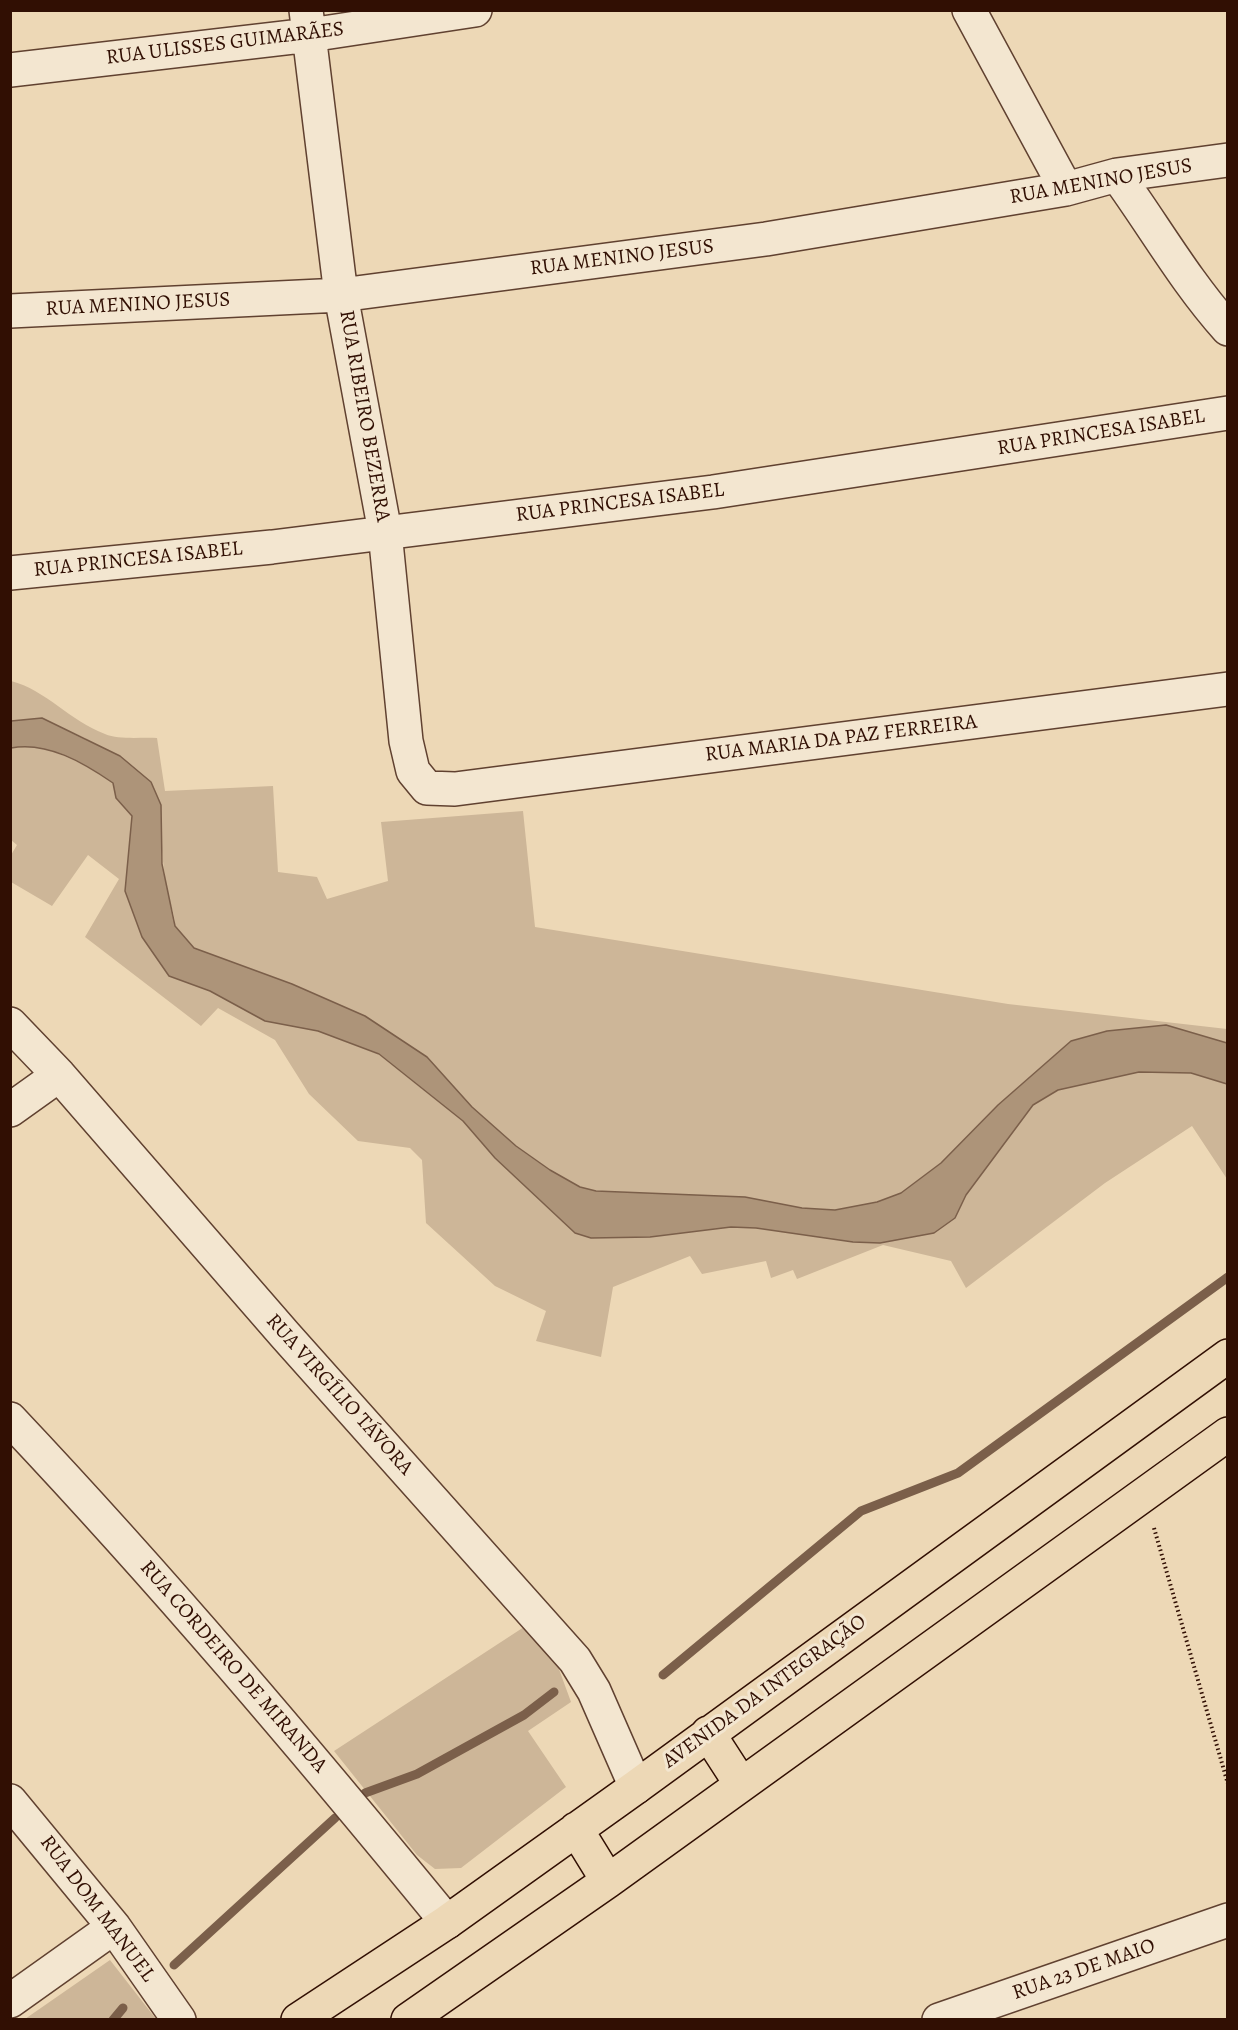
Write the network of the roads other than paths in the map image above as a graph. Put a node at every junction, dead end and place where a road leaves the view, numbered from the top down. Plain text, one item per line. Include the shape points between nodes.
1 (474, 10) edge
2 (969, 10) edge
3 (308, 23) edge
4 (10, 70) edge
5 (1227, 160) edge
6 (1117, 175) junction
7 (1066, 189) junction
8 (341, 295) junction
9 (10, 311) edge
10 (1227, 329) edge
11 (1227, 413) edge
12 (385, 532) junction
13 (10, 573) edge
14 (1227, 689) edge
15 (455, 789) joint
16 (10, 1024) edge
17 (59, 1075) junction
18 (10, 1110) edge
19 (1227, 1356) edge
20 (10, 1419) edge
21 (1227, 1434) edge
22 (708, 1733) junction
23 (741, 1784) junction
24 (636, 1787) junction
25 (10, 1801) edge
26 (576, 1829) junction
27 (608, 1881) junction
28 (1227, 1920) edge
29 (447, 1922) junction
30 (114, 1927) junction
31 (10, 2001) edge
32 (179, 2019) edge
33 (298, 2019) edge
34 (408, 2019) edge
35 (939, 2019) edge

1 - 3 street, RUA ULISSES GUIMARÃES
2 - 7 street
3 - 4 street, RUA ULISSES GUIMARÃES
3 - 8 street, RUA RIBEIRO BEZERRA
5 - 6 street, RUA MENINO JESUS
6 - 7 street, RUA MENINO JESUS
6 - 10 street via 1152,223 1170,256
7 - 8 street, RUA MENINO JESUS via 766,239
8 - 9 street, RUA MENINO JESUS
8 - 12 street, RUA RIBEIRO BEZERRA
11 - 12 street, RUA PRINCESA ISABEL via 713,492
12 - 13 street, RUA PRINCESA ISABEL
12 - 15 street, RUA RIBEIRO BEZERRA via 409,757 413,771 427,788
14 - 15 street, RUA MARIA DA PAZ FERREIRA
16 - 17 street, RUA VIRGÍLIO TÁVORA
17 - 18 street
17 - 24 street, RUA VIRGÍLIO TÁVORA via 575,1660 594,1691
19 - 22 main road, AVENIDA DA INTEGRAÇÃO
20 - 29 street, RUA CORDEIRO DE MIRANDA via 140,1559 313,1758
21 - 23 main road
22 - 23 main road
22 - 24 main road, AVENIDA DA INTEGRAÇÃO
23 - 27 main road
24 - 26 main road, AVENIDA DA INTEGRAÇÃO
25 - 30 street, RUA DOM MANUEL
26 - 27 main road
26 - 29 main road, AVENIDA DA INTEGRAÇÃO
27 - 34 main road
28 - 35 street, RUA 23 DE MAIO
29 - 33 main road, AVENIDA DA INTEGRAÇÃO
30 - 31 street
30 - 32 street, RUA DOM MANUEL

